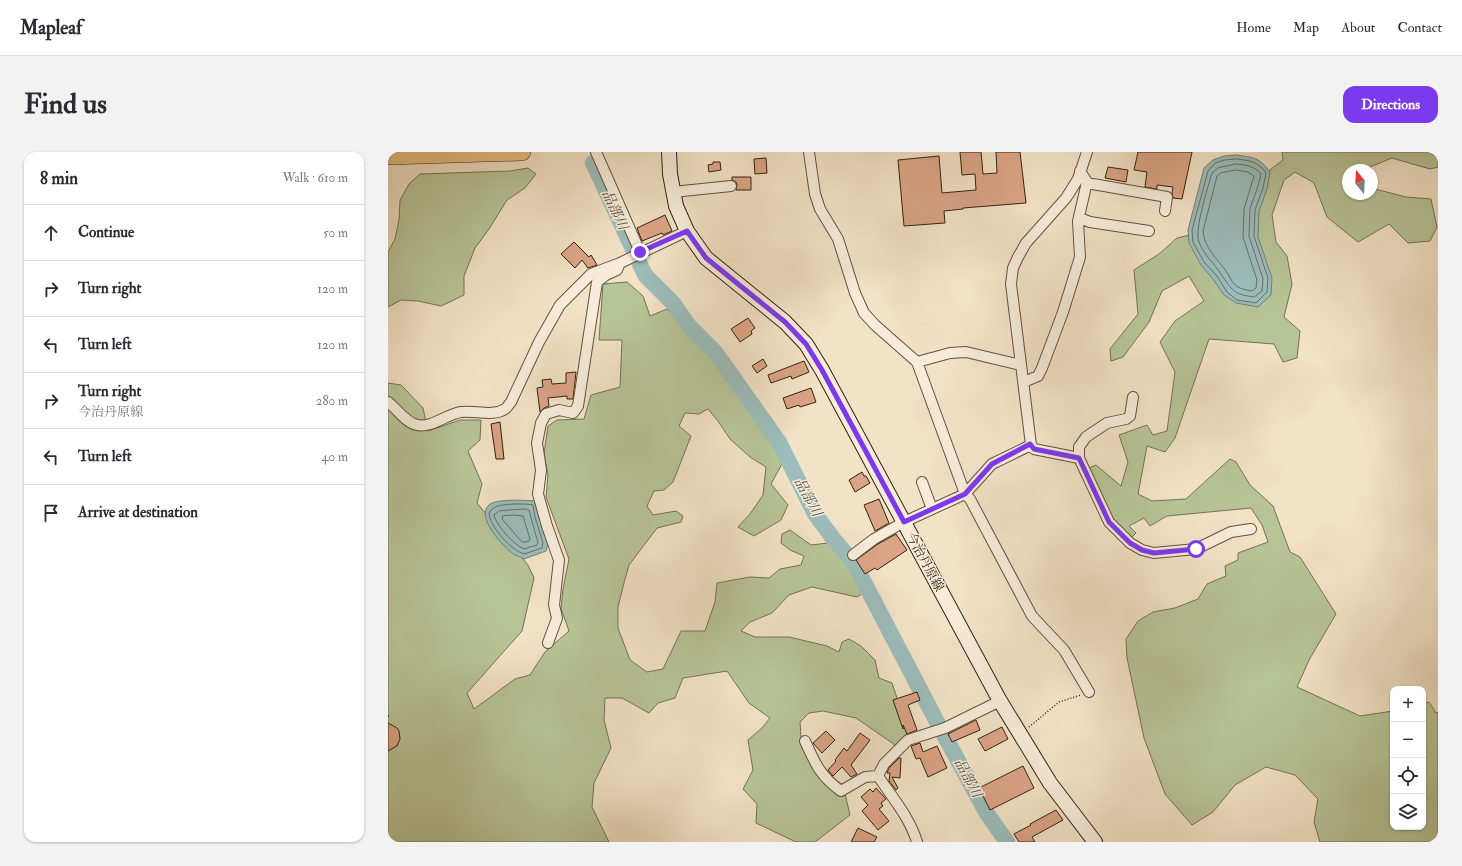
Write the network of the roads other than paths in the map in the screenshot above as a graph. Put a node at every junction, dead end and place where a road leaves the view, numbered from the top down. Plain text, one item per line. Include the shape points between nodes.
1 (522, 152) edge
2 (596, 152) edge
3 (668, 152) edge
4 (809, 152) edge
5 (1087, 152) edge
6 (388, 156) edge
7 (1080, 171) junction
8 (1087, 183) junction
9 (731, 186) dead end
10 (673, 192) junction
11 (1165, 211) dead end
12 (1079, 218) junction
13 (687, 231) junction
14 (1149, 231) dead end
15 (640, 252) junction
16 (620, 263) junction
17 (917, 362) junction
18 (1021, 365) junction
19 (1024, 382) junction
20 (1133, 397) dead end
21 (388, 402) edge
22 (1030, 444) junction
23 (1079, 458) junction
24 (922, 482) dead end
25 (965, 494) junction
26 (932, 509) junction
27 (904, 522) junction
28 (1252, 530) dead end
29 (853, 554) dead end
30 (548, 643) dead end
31 (1089, 692) road end
32 (1000, 701) junction
33 (805, 741) dead end
34 (878, 776) junction
35 (917, 842) edge
36 (1095, 842) edge

1 - 6 highway
2 - 15 street
3 - 10 main road, 今治丹原線
4 - 17 street via 815,194 820,209 838,239 864,313 875,326
5 - 7 street
7 - 8 street
7 - 18 street via 1066,198 1026,243 1013,268 1011,284
8 - 11 street via 1167,197
8 - 12 street
9 - 10 street
10 - 13 main road, 今治丹原線
12 - 14 street
12 - 19 street via 1080,257 1063,312 1038,376
13 - 15 street
13 - 27 main road, 今治丹原線 via 706,258 785,322 806,344
15 - 16 street
16 - 21 street via 591,274 560,305 539,342 511,402 505,409 495,412 461,412 427,425 416,426
16 - 30 street via 617,270 597,282 578,406 573,413 559,410 546,414 541,423 538,443 541,470 538,494 559,560 554,605 557,618
17 - 18 street via 950,353 966,352
17 - 25 street
18 - 19 street
19 - 22 street
20 - 23 street via 1130,416 1107,423 1086,437 1079,447
22 - 23 street via 1034,449
22 - 25 street via 992,464
23 - 28 street via 1109,522 1130,543 1142,550 1154,553 1196,549 1231,532
24 - 26 street
25 - 26 street
25 - 31 street via 1032,616 1064,650
26 - 27 street
27 - 29 street
27 - 32 main road, 今治丹原線
32 - 34 street via 945,728 908,740 884,764
32 - 36 main road, 今治丹原線 via 1050,783
33 - 34 street via 828,782 841,791 865,777
34 - 35 street via 903,814

